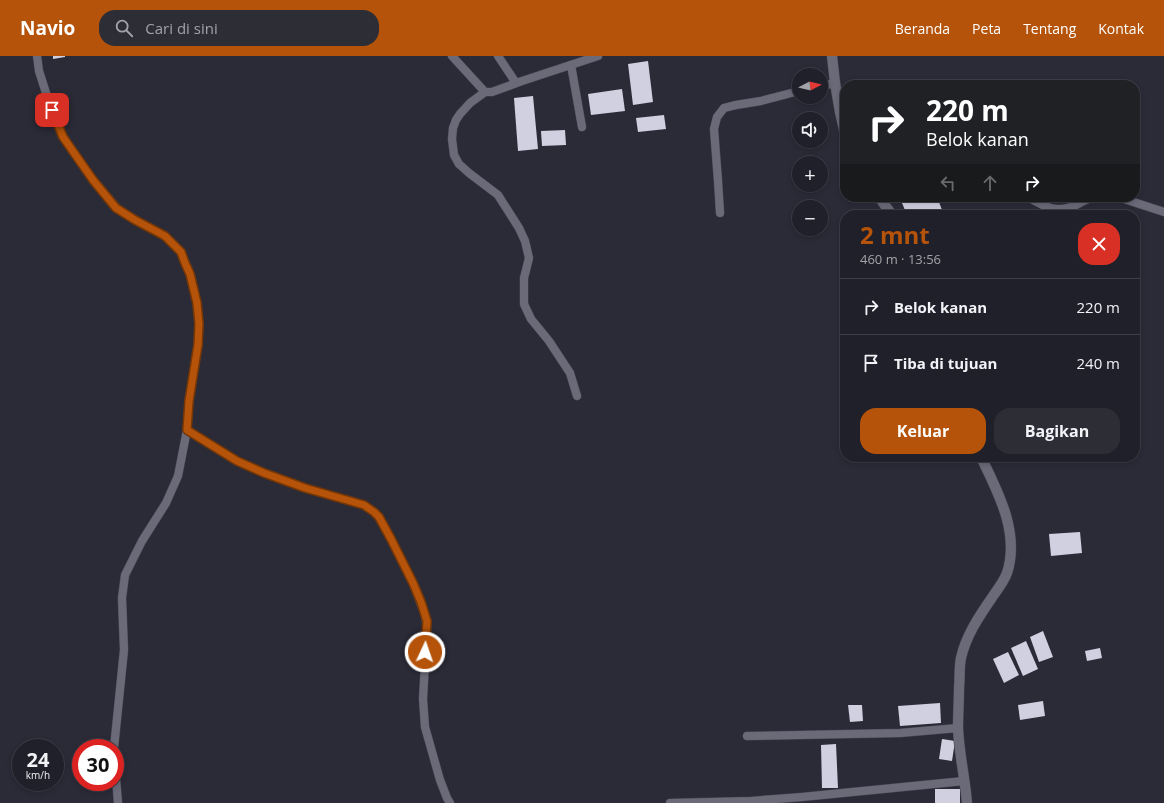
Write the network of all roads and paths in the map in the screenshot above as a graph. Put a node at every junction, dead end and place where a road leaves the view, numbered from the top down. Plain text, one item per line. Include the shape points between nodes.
1 (37, 56) edge
2 (452, 56) edge
3 (498, 56) edge
4 (598, 56) edge
5 (832, 56) edge
6 (571, 65) junction
7 (516, 83) junction
8 (835, 83) junction
9 (828, 84) edge
10 (485, 92) junction
11 (792, 93) edge
12 (840, 112) edge
13 (582, 127) dead end
14 (1037, 202) edge
15 (1082, 202) edge
16 (1133, 202) edge
17 (1056, 210) edge
18 (1056, 210) edge
19 (1164, 212) edge
20 (720, 213) dead end
21 (577, 396) dead end
22 (187, 430) junction
23 (984, 462) edge
24 (958, 728) junction
25 (747, 736) dead end
26 (115, 739) edge
27 (964, 781) junction
28 (117, 791) edge
29 (118, 803) edge
30 (450, 803) edge
31 (670, 803) edge
32 (967, 803) edge

1 - 22 street via 47,96 63,137 93,180 116,208 165,236 181,252 190,274 199,324
2 - 10 street
3 - 7 street
4 - 6 street
5 - 8 main road
6 - 7 street
6 - 13 street
7 - 10 street
8 - 9 street
8 - 12 main road
10 - 21 street via 470,103 456,120 452,139 454,155 469,173 498,195 519,228 530,258 524,278 524,304 531,319 570,374
11 - 20 street via 724,108 717,117 714,129
14 - 17 street
15 - 18 street via 1066,209
16 - 19 street
22 - 26 street via 178,476 126,575 122,598 124,650
22 - 30 street via 237,461 305,488 364,505 379,517 413,583 427,621 423,699 425,727 440,780
23 - 24 main road via 1006,514 1011,544 1010,555 1002,583 979,616 964,645 960,660
24 - 25 street via 900,733
24 - 27 main road
27 - 31 street via 751,801
27 - 32 main road
28 - 29 street

